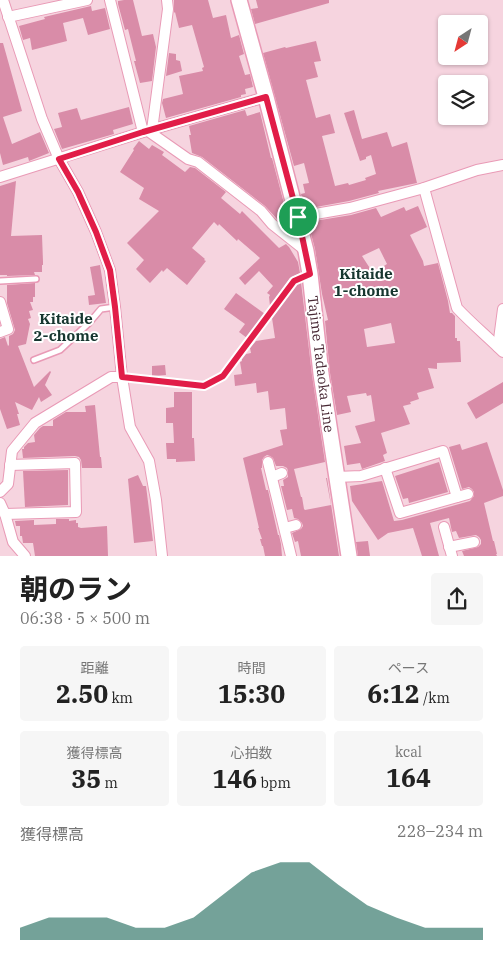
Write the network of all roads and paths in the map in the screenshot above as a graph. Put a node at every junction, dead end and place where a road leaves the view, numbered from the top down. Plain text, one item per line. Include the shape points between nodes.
1 (3, 0) edge
2 (87, 0) edge
3 (110, 0) edge
4 (167, 0) edge
5 (239, 0) edge
6 (8, 17) junction
7 (266, 97) junction
8 (148, 131) junction
9 (59, 159) junction
10 (503, 165) edge
11 (0, 177) edge
12 (424, 188) junction
13 (298, 217) junction
14 (306, 251) junction
15 (310, 274) junction
16 (36, 279) dead end
17 (0, 281) edge
18 (0, 302) edge
19 (115, 307) junction
20 (503, 309) edge
21 (0, 332) edge
22 (500, 349) edge
23 (34, 360) dead end
24 (122, 377) junction
25 (268, 462) dead end
26 (10, 465) junction
27 (385, 468) junction
28 (336, 477) junction
29 (0, 492) edge
30 (468, 494) dead end
31 (458, 497) junction
32 (0, 503) edge
33 (5, 514) junction
34 (296, 525) dead end
35 (444, 527) dead end
36 (285, 528) junction
37 (474, 542) dead end
38 (450, 552) edge
39 (24, 556) edge
40 (162, 556) edge
41 (291, 556) edge
42 (349, 556) edge

1 - 6 street
2 - 6 street
3 - 8 street
4 - 8 street
5 - 7 main road, Tajime Tadaoka Line
6 - 9 street
7 - 8 street
7 - 13 main road, Tajime Tadaoka Line
8 - 9 street
8 - 14 street via 188,159 198,162
9 - 11 street
9 - 19 street via 96,232 110,270
10 - 12 street
12 - 13 street via 350,208
12 - 22 street via 457,308
13 - 14 main road, Tajime Tadaoka Line
14 - 15 main road, Tajime Tadaoka Line
15 - 24 lane via 294,281 223,376 204,386
15 - 28 main road, Tajime Tadaoka Line
16 - 17 lane
18 - 21 street via 8,329
19 - 23 lane via 101,310 60,350
19 - 24 street
20 - 22 street
24 - 26 street via 111,377 35,423 12,451
24 - 40 street via 130,427 149,461
25 - 36 street via 277,475
26 - 29 street via 8,484
26 - 33 street via 75,463 76,512
27 - 28 street via 361,476
27 - 31 street via 400,513
27 - 31 street via 443,451
28 - 42 main road, Tajime Tadaoka Line
30 - 31 street
32 - 33 street
33 - 39 street via 12,542
34 - 36 street
35 - 38 street
36 - 41 street
37 - 38 street

